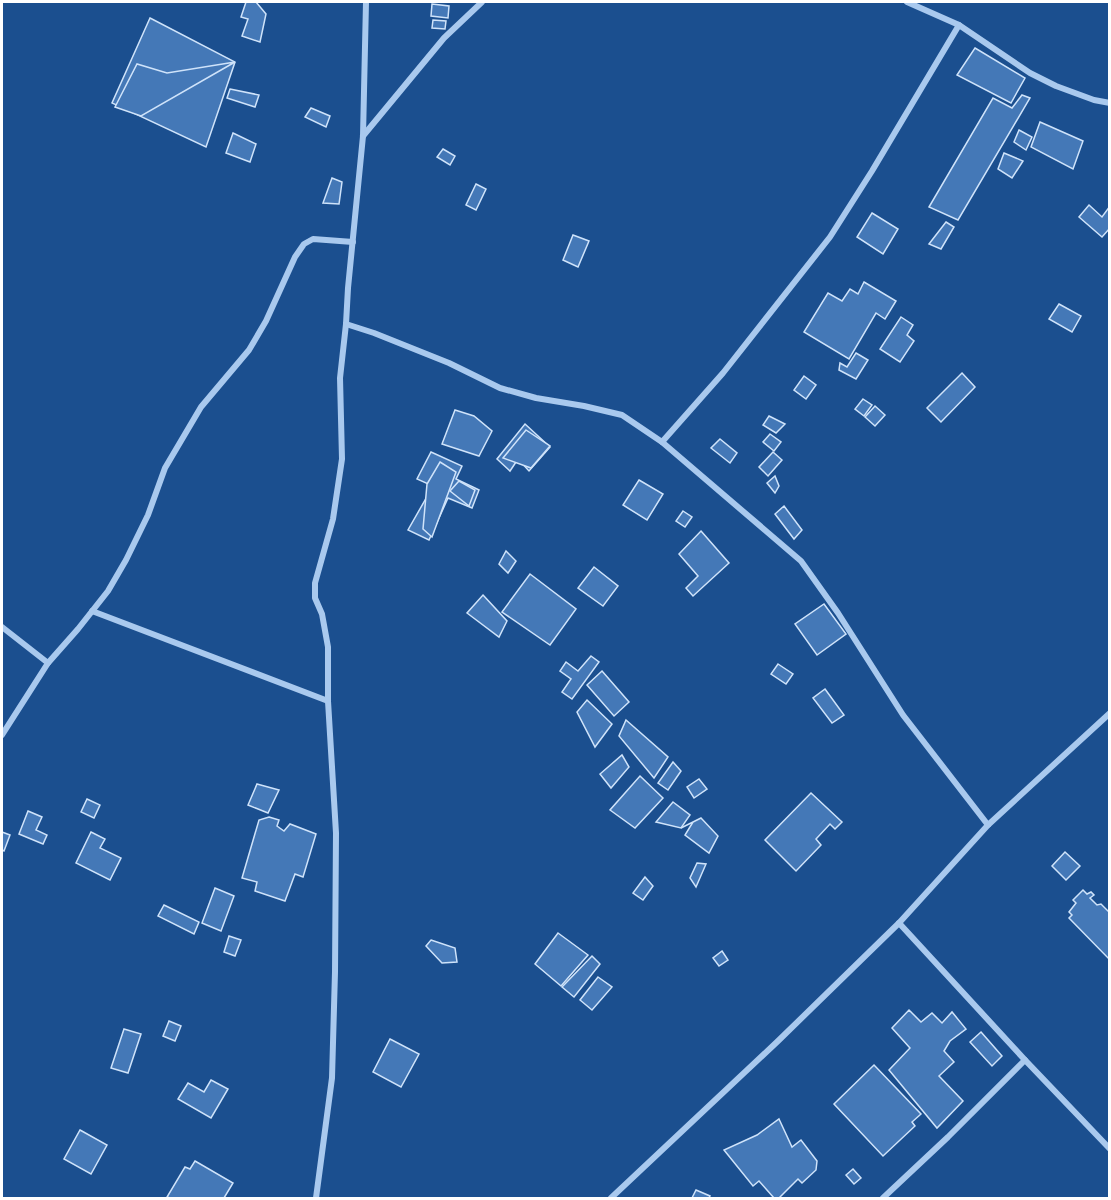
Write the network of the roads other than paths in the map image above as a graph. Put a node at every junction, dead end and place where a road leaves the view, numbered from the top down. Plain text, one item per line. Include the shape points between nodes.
1 (366, 2) edge
2 (482, 2) edge
3 (907, 2) edge
4 (959, 25) junction
5 (1110, 103) edge
6 (363, 136) junction
7 (353, 243) junction
8 (346, 324) junction
9 (662, 442) junction
10 (92, 611) junction
11 (2, 627) edge
12 (48, 663) junction
13 (328, 701) junction
14 (1109, 715) edge
15 (2, 735) edge
16 (988, 825) junction
17 (899, 923) junction
18 (1025, 1060) junction
19 (1110, 1149) edge
20 (316, 1198) edge
21 (611, 1198) edge
22 (883, 1198) edge

1 - 6 street
2 - 6 street via 444,38
3 - 4 street
4 - 5 street via 1030,73 1056,86
4 - 9 street via 830,237 723,373
6 - 7 street
7 - 8 street
7 - 10 street via 313,239 304,244 249,350 201,407 165,468 126,560
8 - 9 street via 500,388 622,415
8 - 13 street via 340,378 342,459 333,519 315,583 328,647
9 - 16 street via 801,561 903,716
10 - 12 street
10 - 13 street
11 - 12 street
12 - 15 street
13 - 20 street via 336,833 335,972 332,1078
14 - 16 street
16 - 17 street
17 - 18 street
17 - 21 street
18 - 19 street
18 - 22 street

